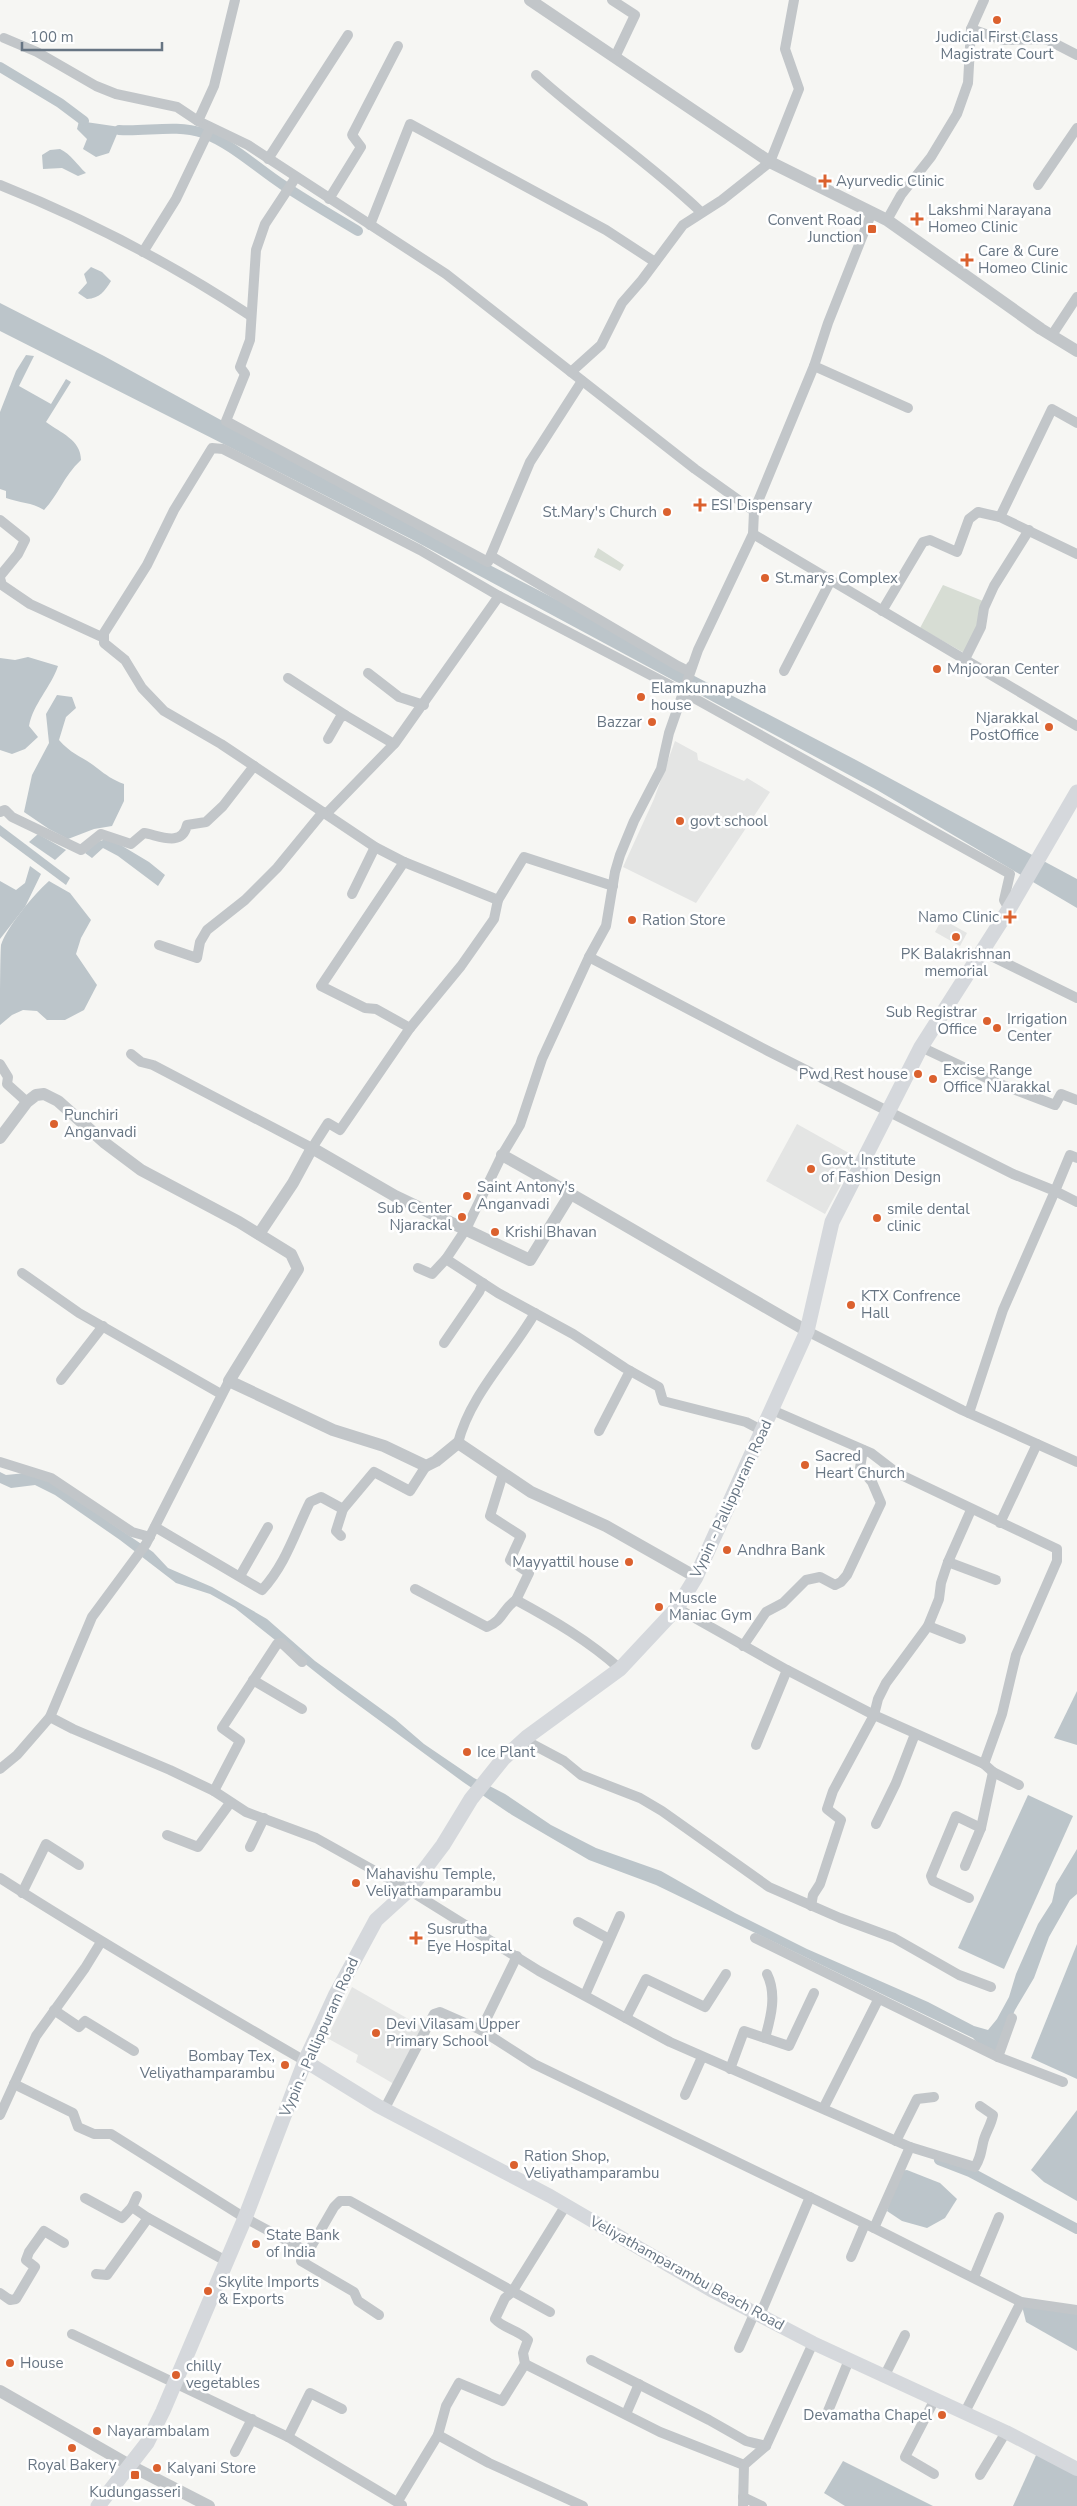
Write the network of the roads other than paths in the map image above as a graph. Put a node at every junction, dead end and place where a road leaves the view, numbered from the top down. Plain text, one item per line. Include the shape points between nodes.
1 (235, 0) edge
2 (530, 0) edge
3 (612, 0) edge
4 (794, 0) edge
5 (984, 0) edge
6 (971, 29) junction
7 (348, 35) dead end
8 (4, 38) dead end
9 (398, 46) dead end
10 (1077, 55) edge
11 (615, 57) junction
12 (536, 75) dead end
13 (198, 121) junction
14 (1077, 128) edge
15 (207, 133) junction
16 (268, 159) junction
17 (770, 162) junction
18 (0, 185) edge
19 (291, 185) junction
20 (1038, 185) dead end
21 (328, 199) junction
22 (701, 212) junction
23 (872, 212) junction
24 (887, 220) junction
25 (370, 225) junction
26 (144, 252) junction
27 (655, 262) junction
28 (1077, 297) edge
29 (251, 316) junction
30 (1052, 335) junction
31 (1077, 351) edge
32 (814, 366) junction
33 (571, 372) junction
34 (582, 381) junction
35 (908, 408) dead end
36 (1077, 423) edge
37 (754, 511) junction
38 (1000, 517) junction
39 (0, 520) edge
40 (1029, 530) junction
41 (753, 534) junction
42 (1077, 554) edge
43 (492, 556) junction
44 (0, 577) edge
45 (831, 580) junction
46 (499, 596) junction
47 (882, 611) junction
48 (104, 638) junction
49 (698, 650) junction
50 (965, 659) junction
51 (784, 671) dead end
52 (368, 673) dead end
53 (288, 678) dead end
54 (682, 692) junction
55 (424, 705) junction
56 (345, 715) junction
57 (1077, 726) edge
58 (328, 739) dead end
59 (394, 744) junction
60 (254, 766) junction
61 (1077, 792) edge
62 (0, 812) edge
63 (324, 813) junction
64 (375, 847) junction
65 (404, 862) junction
66 (613, 886) junction
67 (352, 894) dead end
68 (498, 900) junction
69 (1009, 909) junction
70 (159, 945) dead end
71 (981, 951) junction
72 (589, 957) junction
73 (1077, 998) edge
74 (410, 1028) junction
75 (921, 1047) junction
76 (131, 1054) dead end
77 (0, 1064) edge
78 (1077, 1100) edge
79 (27, 1102) junction
80 (889, 1110) junction
81 (0, 1138) edge
82 (312, 1148) junction
83 (502, 1155) junction
84 (1077, 1158) edge
85 (1055, 1191) junction
86 (571, 1193) junction
87 (1077, 1202) edge
88 (466, 1229) junction
89 (259, 1234) junction
90 (446, 1259) junction
91 (418, 1268) dead end
92 (22, 1273) dead end
93 (483, 1283) junction
94 (535, 1313) junction
95 (103, 1326) junction
96 (807, 1331) junction
97 (444, 1343) dead end
98 (630, 1371) junction
99 (61, 1380) dead end
100 (229, 1381) junction
101 (221, 1394) junction
102 (772, 1410) junction
103 (968, 1413) junction
104 (599, 1431) dead end
105 (762, 1431) junction
106 (458, 1443) junction
107 (1037, 1444) junction
108 (863, 1450) junction
109 (0, 1462) edge
110 (1077, 1462) edge
111 (426, 1466) junction
112 (503, 1474) junction
113 (343, 1509) junction
114 (971, 1510) junction
115 (1000, 1523) junction
116 (155, 1527) junction
117 (268, 1527) dead end
118 (341, 1536) dead end
119 (148, 1541) junction
120 (948, 1562) junction
121 (240, 1576) junction
122 (696, 1577) junction
123 (996, 1580) dead end
124 (415, 1590) dead end
125 (516, 1600) junction
126 (677, 1608) junction
127 (928, 1626) junction
128 (961, 1639) dead end
129 (743, 1646) junction
130 (302, 1662) dead end
131 (620, 1670) junction
132 (787, 1670) junction
133 (253, 1680) junction
134 (302, 1709) dead end
135 (874, 1715) junction
136 (50, 1717) junction
137 (915, 1734) junction
138 (527, 1737) junction
139 (756, 1745) dead end
140 (2, 1763) edge
141 (984, 1764) junction
142 (993, 1772) junction
143 (1019, 1785) dead end
144 (214, 1791) junction
145 (230, 1803) junction
146 (264, 1818) junction
147 (876, 1824) dead end
148 (982, 1828) junction
149 (167, 1835) dead end
150 (250, 1847) dead end
151 (79, 1865) dead end
152 (966, 1866) dead end
153 (0, 1878) edge
154 (409, 1890) junction
155 (22, 1893) junction
156 (968, 1898) dead end
157 (811, 1906) junction
158 (620, 1916) dead end
159 (578, 1922) dead end
160 (756, 1938) dead end
161 (609, 1939) junction
162 (101, 1942) junction
163 (517, 1956) junction
164 (726, 1974) dead end
165 (767, 1974) dead end
166 (991, 1987) dead end
167 (814, 1993) dead end
168 (585, 1995) junction
169 (878, 2000) junction
170 (54, 2010) junction
171 (626, 2018) junction
172 (1012, 2018) dead end
173 (481, 2030) junction
174 (765, 2038) junction
175 (134, 2051) dead end
176 (702, 2057) junction
177 (998, 2057) junction
178 (305, 2062) junction
179 (730, 2068) junction
180 (1062, 2082) dead end
181 (14, 2084) junction
182 (685, 2095) dead end
183 (934, 2097) dead end
184 (980, 2106) dead end
185 (824, 2107) junction
186 (384, 2110) junction
187 (0, 2115) edge
188 (896, 2140) junction
189 (910, 2146) junction
190 (137, 2196) dead end
191 (810, 2197) junction
192 (85, 2198) dead end
193 (566, 2205) junction
194 (132, 2207) junction
195 (999, 2217) dead end
196 (148, 2218) junction
197 (245, 2218) junction
198 (870, 2226) junction
199 (64, 2243) dead end
200 (308, 2252) junction
201 (851, 2257) dead end
202 (226, 2261) junction
203 (96, 2274) dead end
204 (974, 2277) junction
205 (512, 2292) junction
206 (0, 2293) edge
207 (1021, 2302) junction
208 (1077, 2310) edge
209 (550, 2312) dead end
210 (757, 2314) junction
211 (379, 2315) dead end
212 (72, 2334) dead end
213 (905, 2335) dead end
214 (813, 2343) junction
215 (739, 2348) dead end
216 (591, 2360) dead end
217 (849, 2360) junction
218 (525, 2364) junction
219 (885, 2375) junction
220 (176, 2382) junction
221 (639, 2384) junction
222 (0, 2391) edge
223 (935, 2399) junction
224 (342, 2409) dead end
225 (964, 2412) junction
226 (626, 2414) junction
227 (826, 2416) dead end
228 (252, 2419) junction
229 (1006, 2432) junction
230 (438, 2435) junction
231 (288, 2437) junction
232 (766, 2446) junction
233 (235, 2452) dead end
234 (744, 2465) junction
235 (131, 2466) junction
236 (1077, 2469) edge
237 (934, 2474) dead end
238 (980, 2475) dead end
239 (743, 2502) edge
240 (401, 2504) edge
241 (98, 2506) edge
242 (209, 2506) edge
243 (583, 2506) edge
244 (762, 2506) edge

1 - 13 street via 214,86
2 - 11 street
3 - 11 street via 634,16
4 - 17 street via 785,49 799,89
5 - 6 street
6 - 10 street via 1003,40 1046,40
6 - 24 street via 968,83 957,114
7 - 16 street
8 - 13 street via 54,61 96,86 116,94 177,107
9 - 21 street via 352,135 361,147
11 - 17 street
12 - 22 street via 570,105 615,137
13 - 15 street
14 - 20 street
15 - 16 street via 248,145
15 - 26 street via 176,199
16 - 19 street
17 - 22 street via 722,200
17 - 23 street
18 - 26 street via 45,203
19 - 21 street
19 - 29 street via 266,224 256,250
21 - 25 street
22 - 27 street via 683,225
23 - 24 street
23 - 32 street
24 - 30 street
25 - 27 street via 410,124 606,230
25 - 33 street via 446,274
26 - 29 street
27 - 33 street via 622,303 601,345
28 - 30 street
29 - 43 street via 250,340 240,367 246,374 226,421 475,556 488,562
30 - 31 street
32 - 35 street
32 - 37 street
33 - 34 street
34 - 37 street
34 - 43 street via 530,462
36 - 38 street via 1052,409
37 - 41 street
38 - 40 street
38 - 47 street via 978,512 969,519 957,552 930,540 924,542
39 - 44 street via 25,540
40 - 42 street
40 - 50 street via 994,586 984,608 981,627
41 - 45 street
41 - 49 street
43 - 49 street via 688,671
44 - 48 street via 2,586 30,604
45 - 47 street
45 - 51 street
46 - 48 street via 420,550 223,449 212,448
46 - 54 street
46 - 55 street
47 - 50 street
48 - 60 street via 104,643 124,660 142,688 164,711
49 - 54 street
50 - 57 street
52 - 55 street via 399,697
53 - 56 street
54 - 66 street via 661,769 620,856
54 - 69 street via 1010,874 1004,900
55 - 59 street
56 - 58 street
56 - 59 street
59 - 63 street
60 - 62 street via 206,822 187,825 180,836 171,839 144,833 130,844 101,834 81,850 12,817 5,810
60 - 63 street
61 - 69 main road, Vypin - Pallippuram Road
63 - 64 street
63 - 70 street via 252,894 207,930 200,942 197,958
64 - 65 street
64 - 67 street
65 - 68 street
65 - 74 street via 321,986 365,1008 376,1009
66 - 68 street via 524,858
66 - 72 street via 606,926
68 - 74 street via 494,919 461,966
69 - 71 main road, Vypin - Pallippuram Road
71 - 73 street
71 - 75 main road, Vypin - Pallippuram Road
72 - 80 street
72 - 83 street via 542,1059 520,1125
74 - 82 street via 340,1130 328,1123
75 - 78 street via 997,1083 1055,1105 1061,1094
75 - 80 main road, Vypin - Pallippuram Road
76 - 82 street
77 - 79 street via 8,1077 7,1084
79 - 81 street
79 - 89 street via 36,1095 44,1094 58,1101 141,1170
80 - 85 street via 1014,1174
80 - 96 main road, Vypin - Pallippuram Road via 832,1222
82 - 88 street via 395,1196
82 - 89 street via 294,1183
83 - 86 street
83 - 88 street
84 - 85 street via 1070,1155
85 - 87 street
85 - 103 street via 1003,1310
86 - 88 street via 530,1260
86 - 96 street
88 - 90 street
89 - 100 street via 292,1254 298,1269
90 - 91 street via 432,1274
90 - 93 street
92 - 95 street
93 - 94 street
93 - 97 street
94 - 98 street
94 - 106 street via 489,1380 463,1425
95 - 99 street
95 - 101 street
96 - 102 main road, Vypin - Pallippuram Road
96 - 103 street
98 - 104 street
98 - 105 street via 659,1387 663,1401 746,1422
100 - 101 street
100 - 111 street via 333,1430 384,1446
101 - 116 street
102 - 105 main road, Vypin - Pallippuram Road
102 - 108 street
103 - 107 street
105 - 122 main road, Vypin - Pallippuram Road
106 - 111 street
106 - 112 street
107 - 110 street
107 - 115 street
108 - 114 street via 897,1473
108 - 129 street via 860,1468 875,1487 881,1503 847,1575 835,1585 820,1577 806,1580 783,1603 766,1612
109 - 119 street via 51,1478
111 - 113 street via 410,1491 374,1472
112 - 122 street via 530,1492 606,1526
112 - 125 street via 490,1516 521,1536 510,1560 529,1574
113 - 118 street via 336,1531
113 - 121 street via 321,1497 310,1502 278,1573 262,1590
114 - 115 street
114 - 120 street
115 - 141 street via 1057,1549 1056,1561 1016,1655 1002,1714
116 - 119 street
116 - 121 street
117 - 121 street
119 - 136 street via 92,1617
120 - 123 street
120 - 127 street
122 - 126 main road, Vypin - Pallippuram Road
124 - 125 street via 487,1627 498,1623 509,1604
125 - 131 street via 566,1628 601,1652
126 - 129 street
126 - 131 main road, Vypin - Pallippuram Road
127 - 128 street
127 - 135 street via 886,1683
129 - 132 street
130 - 133 street via 282,1642 277,1644
131 - 138 main road, Vypin - Pallippuram Road
132 - 135 street
132 - 139 street
133 - 134 street
133 - 144 street via 222,1728 240,1741
135 - 137 street
135 - 157 street via 830,1800 828,1809 841,1820
136 - 140 street via 17,1755
136 - 144 street
137 - 141 street
137 - 147 street
138 - 154 main road, Vypin - Pallippuram Road via 503,1759
138 - 157 street via 532,1744 564,1761 581,1775 640,1798 769,1887
141 - 142 street
142 - 143 street
142 - 148 street
144 - 145 street
145 - 146 street
145 - 149 street via 198,1847
146 - 150 street
146 - 154 street via 316,1838
148 - 152 street
148 - 156 street via 956,1816 931,1876 933,1881
151 - 155 street via 46,1844
153 - 155 street
154 - 163 street
154 - 178 main road, Vypin - Pallippuram Road via 376,1920 336,1994
155 - 162 street
157 - 166 street via 894,1938 959,1975
158 - 161 street
159 - 161 street
160 - 169 street
161 - 168 street
162 - 170 street
162 - 178 street
163 - 168 street
163 - 173 street
164 - 171 street via 705,2007 646,1979
165 - 174 street via 772,1984 772,2011
167 - 174 street via 789,2046
168 - 171 street
169 - 177 street
169 - 185 street
170 - 175 street via 79,2027 85,2021
170 - 181 street via 36,2036
171 - 176 street
172 - 177 street
173 - 186 street via 440,2012 434,2014
173 - 191 street via 534,2064
174 - 179 street via 744,2031
176 - 179 street
176 - 182 street
177 - 180 street
178 - 186 main road, Veliyathamparambu Beach Road
178 - 197 main road, Vypin - Pallippuram Road
179 - 185 street
181 - 187 street
181 - 197 street via 73,2114 78,2127 94,2134 111,2134
183 - 188 street via 917,2099
184 - 189 street via 993,2115 975,2168
185 - 188 street
186 - 193 main road, Veliyathamparambu Beach Road
188 - 189 street
189 - 198 street
190 - 194 street
191 - 198 street
191 - 210 street
192 - 194 street via 122,2218
193 - 205 street
193 - 210 main road, Veliyathamparambu Beach Road
194 - 196 street
195 - 204 street
196 - 202 street
196 - 203 street via 107,2275
197 - 200 street
197 - 202 main road, Vypin - Pallippuram Road
198 - 201 street
198 - 204 street
199 - 206 street via 44,2231 26,2260 35,2267 21,2295 10,2300
200 - 205 street via 334,2207 340,2201 350,2201
200 - 211 street via 301,2261 354,2292 358,2300
202 - 220 main road, Vypin - Pallippuram Road
204 - 207 street
205 - 209 street
205 - 218 street via 495,2319 501,2326 528,2340 523,2354
207 - 208 street
207 - 225 street
210 - 214 main road, Veliyathamparambu Beach Road
210 - 215 street
212 - 220 street
213 - 219 street
214 - 217 main road, Veliyathamparambu Beach Road
214 - 232 street
216 - 221 street
217 - 219 main road, Veliyathamparambu Beach Road
217 - 227 street
218 - 226 street
218 - 230 street via 502,2401 459,2383 446,2406
219 - 223 main road, Veliyathamparambu Beach Road
220 - 228 street
220 - 235 main road, Vypin - Pallippuram Road via 147,2444
221 - 226 street
221 - 232 street via 746,2441
222 - 235 street
223 - 225 main road, Veliyathamparambu Beach Road
223 - 237 street via 904,2457
224 - 231 street via 310,2393
225 - 229 main road, Veliyathamparambu Beach Road
226 - 234 street via 660,2432
228 - 231 street
228 - 233 street
229 - 236 main road, Veliyathamparambu Beach Road
229 - 238 street
230 - 240 street
230 - 243 street via 489,2463
231 - 240 street
232 - 234 street
234 - 239 street
235 - 241 main road, Vypin - Pallippuram Road
235 - 242 street
239 - 244 street

